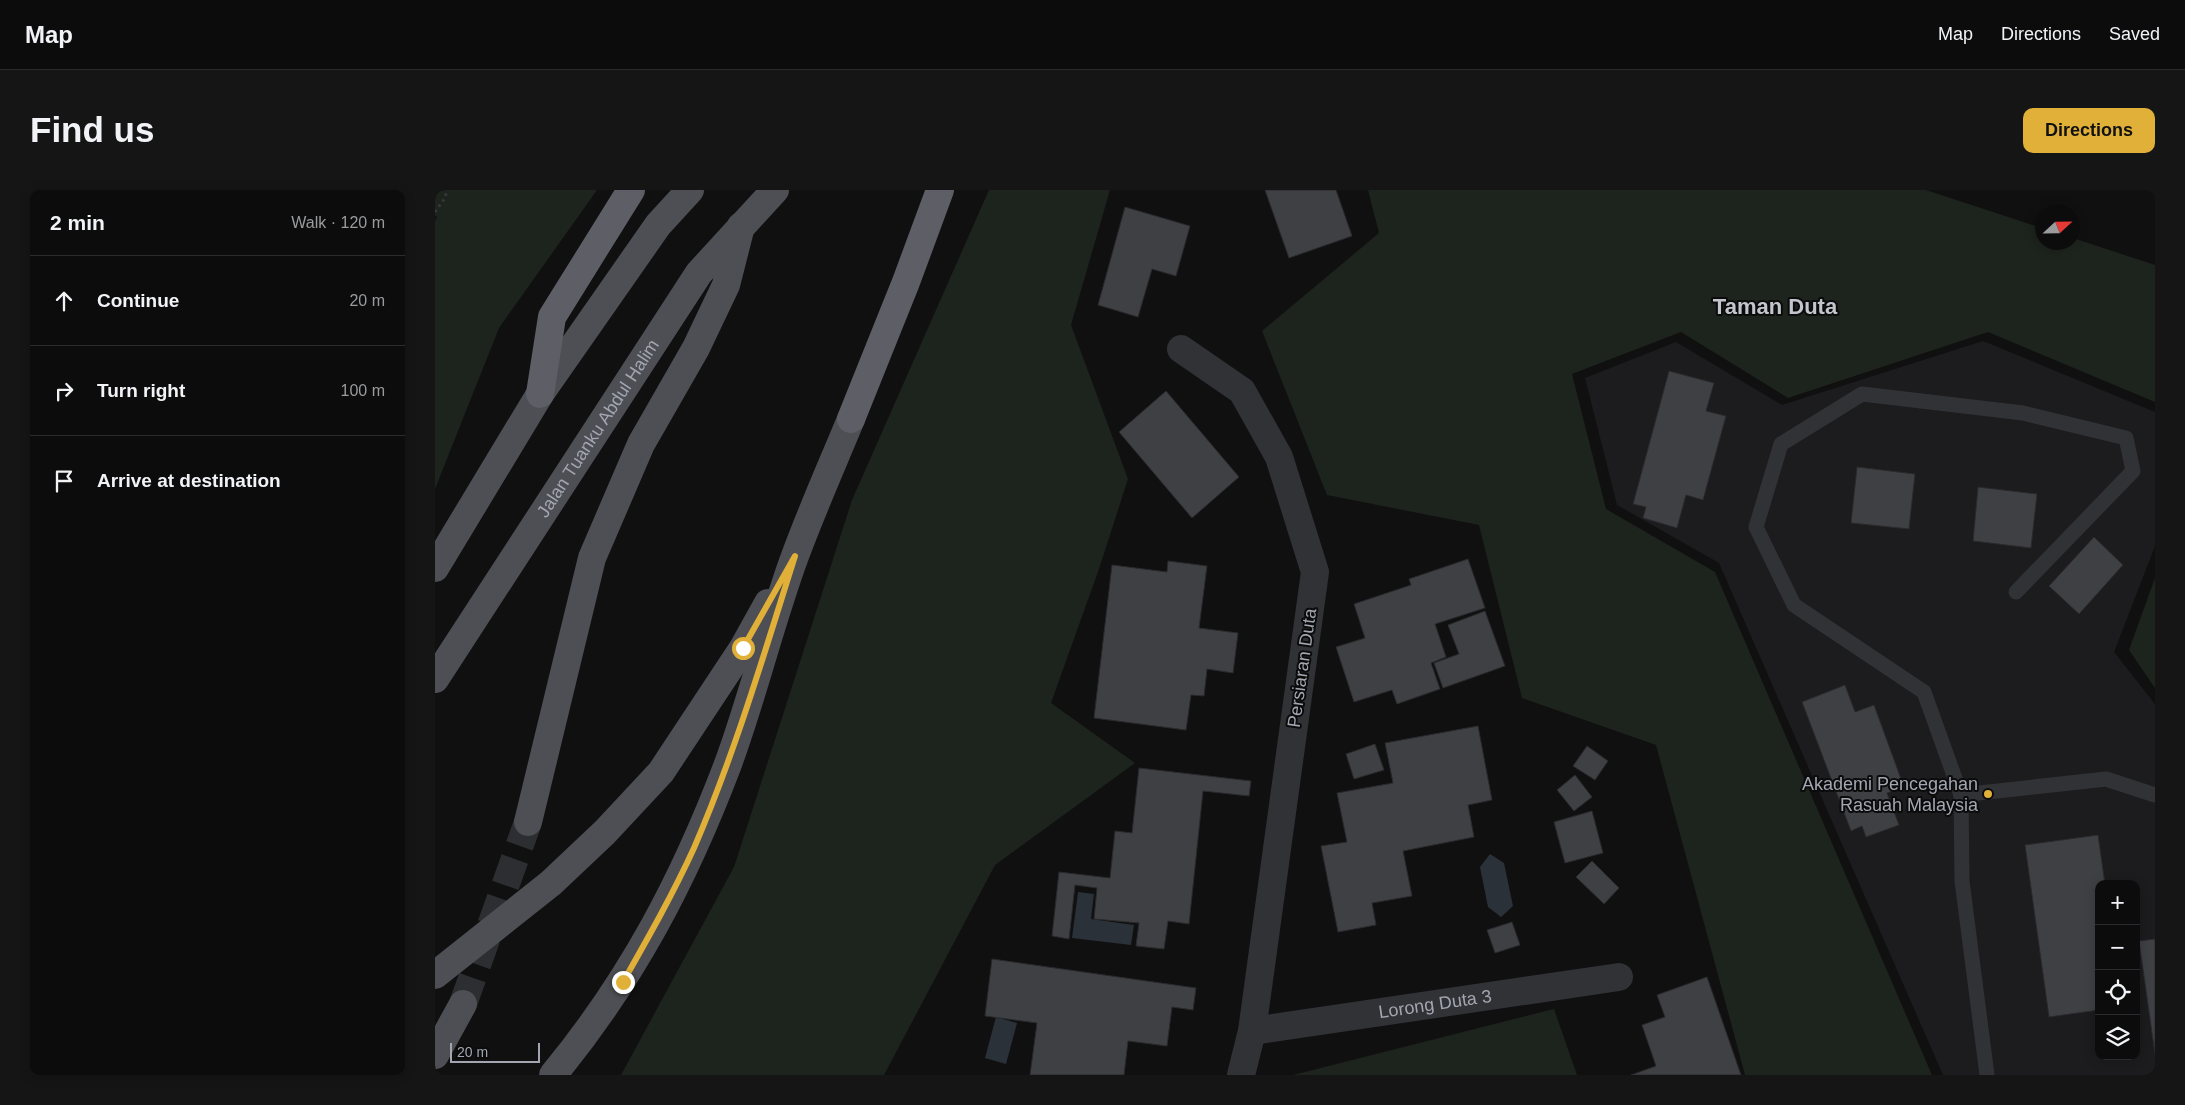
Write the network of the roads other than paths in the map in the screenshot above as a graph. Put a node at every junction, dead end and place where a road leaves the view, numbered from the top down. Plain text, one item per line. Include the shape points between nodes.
1 (631, 190) edge
2 (690, 190) edge
3 (775, 190) edge
4 (940, 190) edge
5 (741, 226) junction
6 (1181, 349) dead end
7 (540, 394) junction
8 (851, 419) joint
9 (795, 556) junction
10 (435, 568) edge
11 (2016, 592) dead end
12 (435, 679) edge
13 (1961, 795) junction
14 (2155, 795) edge
15 (527, 822) tunnel mouth
16 (435, 975) edge
17 (1619, 977) dead end
18 (463, 1004) tunnel mouth
19 (1251, 1031) junction
20 (435, 1055) edge
21 (553, 1075) edge
22 (1241, 1075) edge
23 (1987, 1075) edge

1 - 7 highway via 551,317
2 - 7 main road via 658,225
3 - 5 main road, Jalan Tuanku Abdul Halim
4 - 8 highway
5 - 12 main road, Jalan Tuanku Abdul Halim via 699,273
5 - 15 main road via 726,284 696,348 641,444 592,558
6 - 19 street, Persiaran Duta via 1242,391 1279,457 1315,572
7 - 10 main road
8 - 9 main road
9 - 16 main road via 743,648 661,772 551,883
9 - 21 main road via 728,764 690,857 661,917 623,982
11 - 13 lane via 2133,471 2126,438 2023,413 1862,394 1781,444 1756,527 1794,605 1924,692
13 - 14 lane via 2106,778
13 - 23 lane via 1962,881
17 - 19 street, Lorong Duta 3
18 - 20 main road
19 - 22 street, Persiaran Duta

